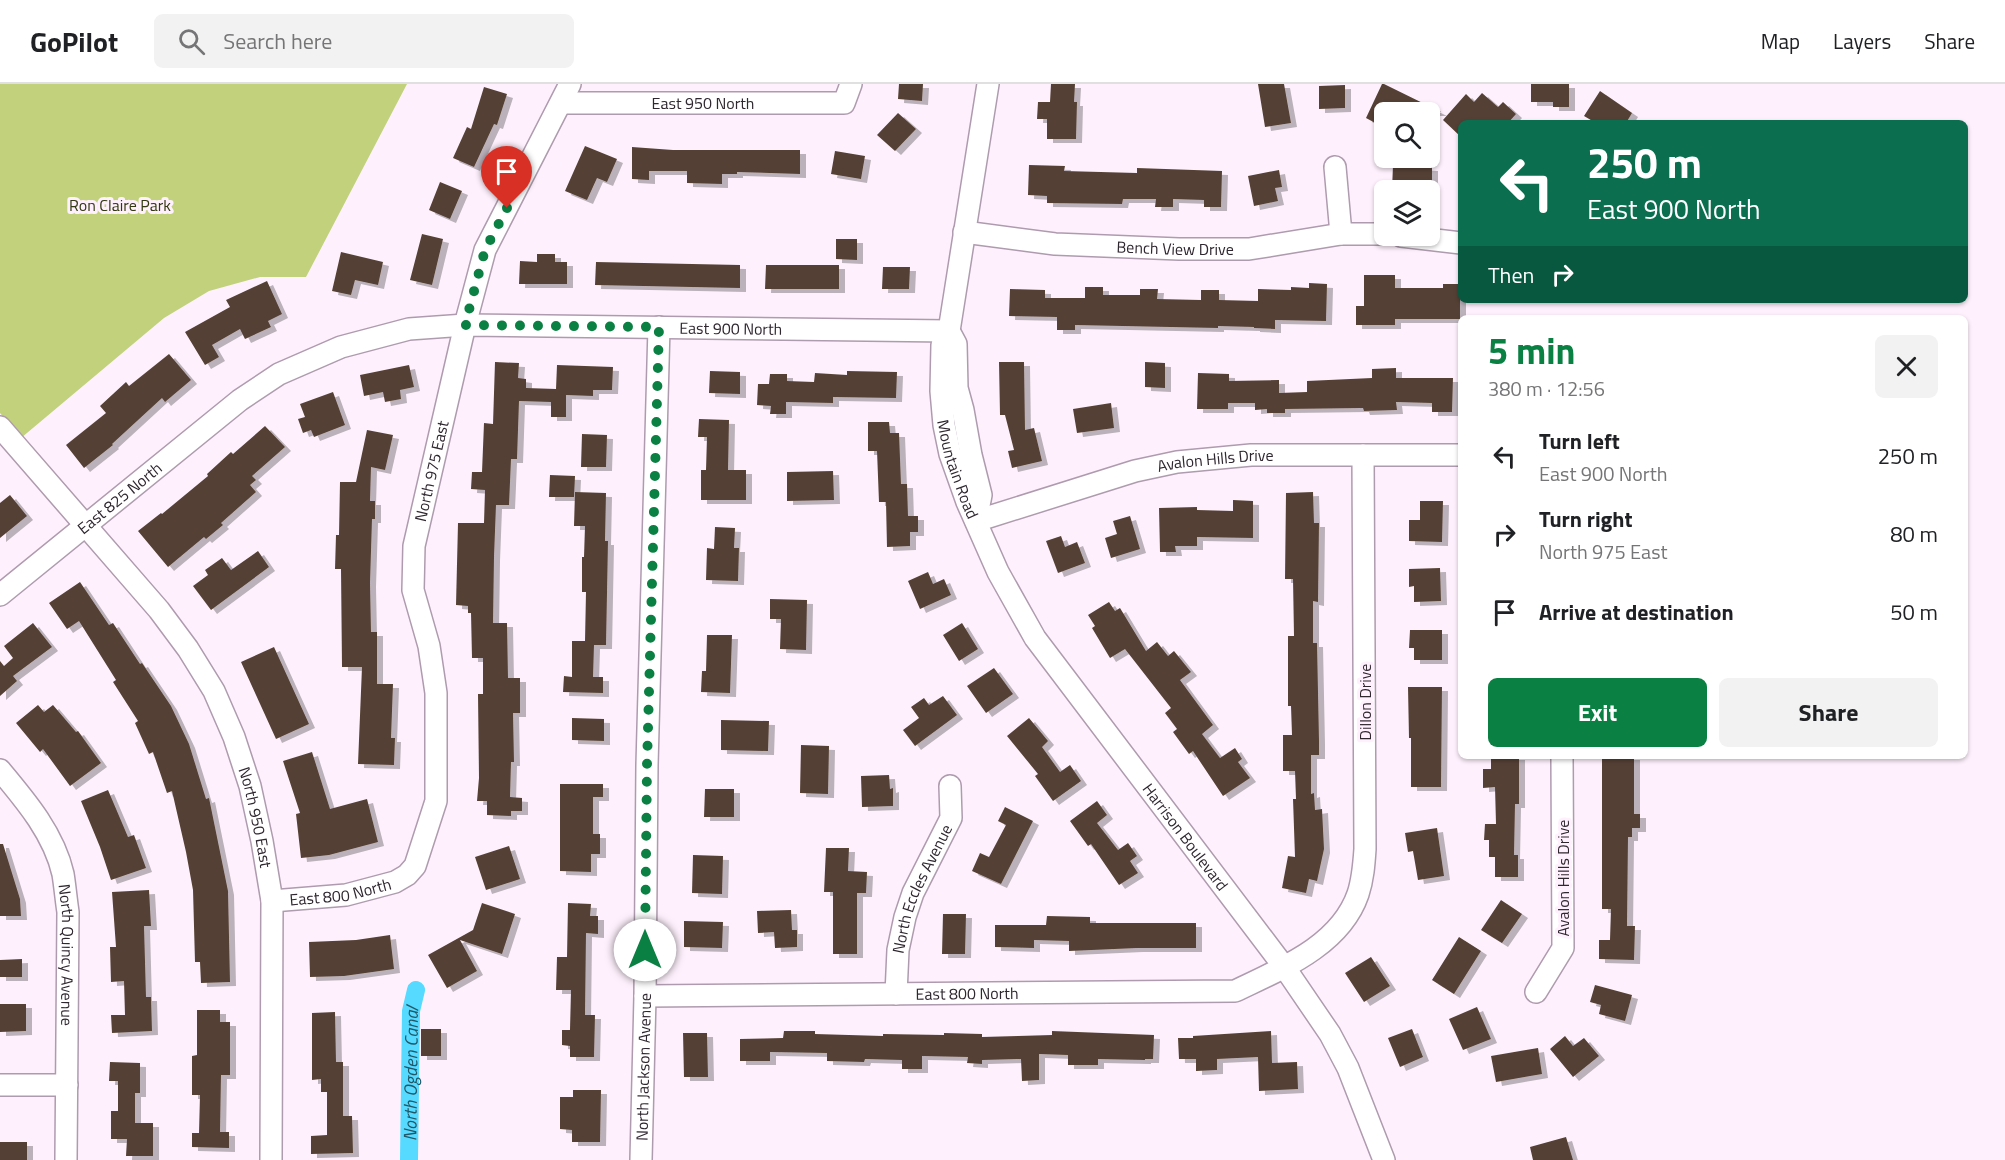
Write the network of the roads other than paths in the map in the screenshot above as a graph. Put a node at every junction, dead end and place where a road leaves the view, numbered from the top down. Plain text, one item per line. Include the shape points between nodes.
1 (988, 84) edge
2 (566, 94) edge
3 (848, 94) edge
4 (1335, 167) dead end
5 (964, 232) junction
6 (1341, 234) junction
7 (1374, 234) edge
8 (1440, 241) edge
9 (1458, 243) edge
10 (465, 325) junction
11 (659, 327) junction
12 (949, 331) junction
13 (240, 400) joint
14 (0, 427) edge
15 (1363, 455) junction
16 (1458, 455) edge
17 (976, 521) junction
18 (84, 525) junction
19 (0, 595) edge
20 (1562, 759) edge
21 (0, 770) edge
22 (950, 786) dead end
23 (407, 875) joint
24 (272, 902) junction
25 (1285, 968) junction
26 (1536, 992) dead end
27 (896, 994) junction
28 (645, 996) junction
29 (0, 1084) edge
30 (67, 1085) junction
31 (66, 1160) edge
32 (272, 1160) edge
33 (641, 1160) edge
34 (1384, 1160) edge

1 - 5 street, Mountain Road
2 - 3 street, East 950 North
2 - 10 street, North 975 East via 485,250
4 - 6 street
5 - 6 street, Bench View Drive via 1074,245 1179,249 1249,249
5 - 12 street, Mountain Road
6 - 7 street, Bench View Drive
8 - 9 street
10 - 11 street, East 900 North
10 - 13 street, East 900 North via 409,329 340,347 279,374
10 - 23 street, North 975 East via 414,546 413,590 429,646 436,693 436,801 415,866
11 - 12 street, East 900 North
11 - 28 street, North Jackson Avenue
12 - 17 street, Mountain Road via 956,344 957,388 981,495
13 - 18 street, East 825 North
14 - 18 street, North 950 East
15 - 16 street, Avalon Hills Drive
15 - 17 street, Avalon Hills Drive via 1251,455 1177,462 1135,471
15 - 25 street, Dillon Drive via 1363,874 1348,915 1328,938
17 - 25 street, Harrison Boulevard via 998,572 1035,638
18 - 19 street, East 825 North
18 - 24 street, North 950 East via 159,610 214,691 250,786
20 - 26 street, Avalon Hills Drive via 1563,948
21 - 30 street, North Quincy Avenue via 49,836 63,873 68,912
22 - 27 street, North Eccles Avenue via 951,818 904,917
23 - 24 street, East 800 North via 346,895
24 - 32 street, North 950 East
25 - 27 street, East 800 North via 1235,991
25 - 34 street, Harrison Boulevard via 1348,1068
27 - 28 street, East 800 North
28 - 33 street, North Jackson Avenue
29 - 30 street
30 - 31 street, North Quincy Avenue

